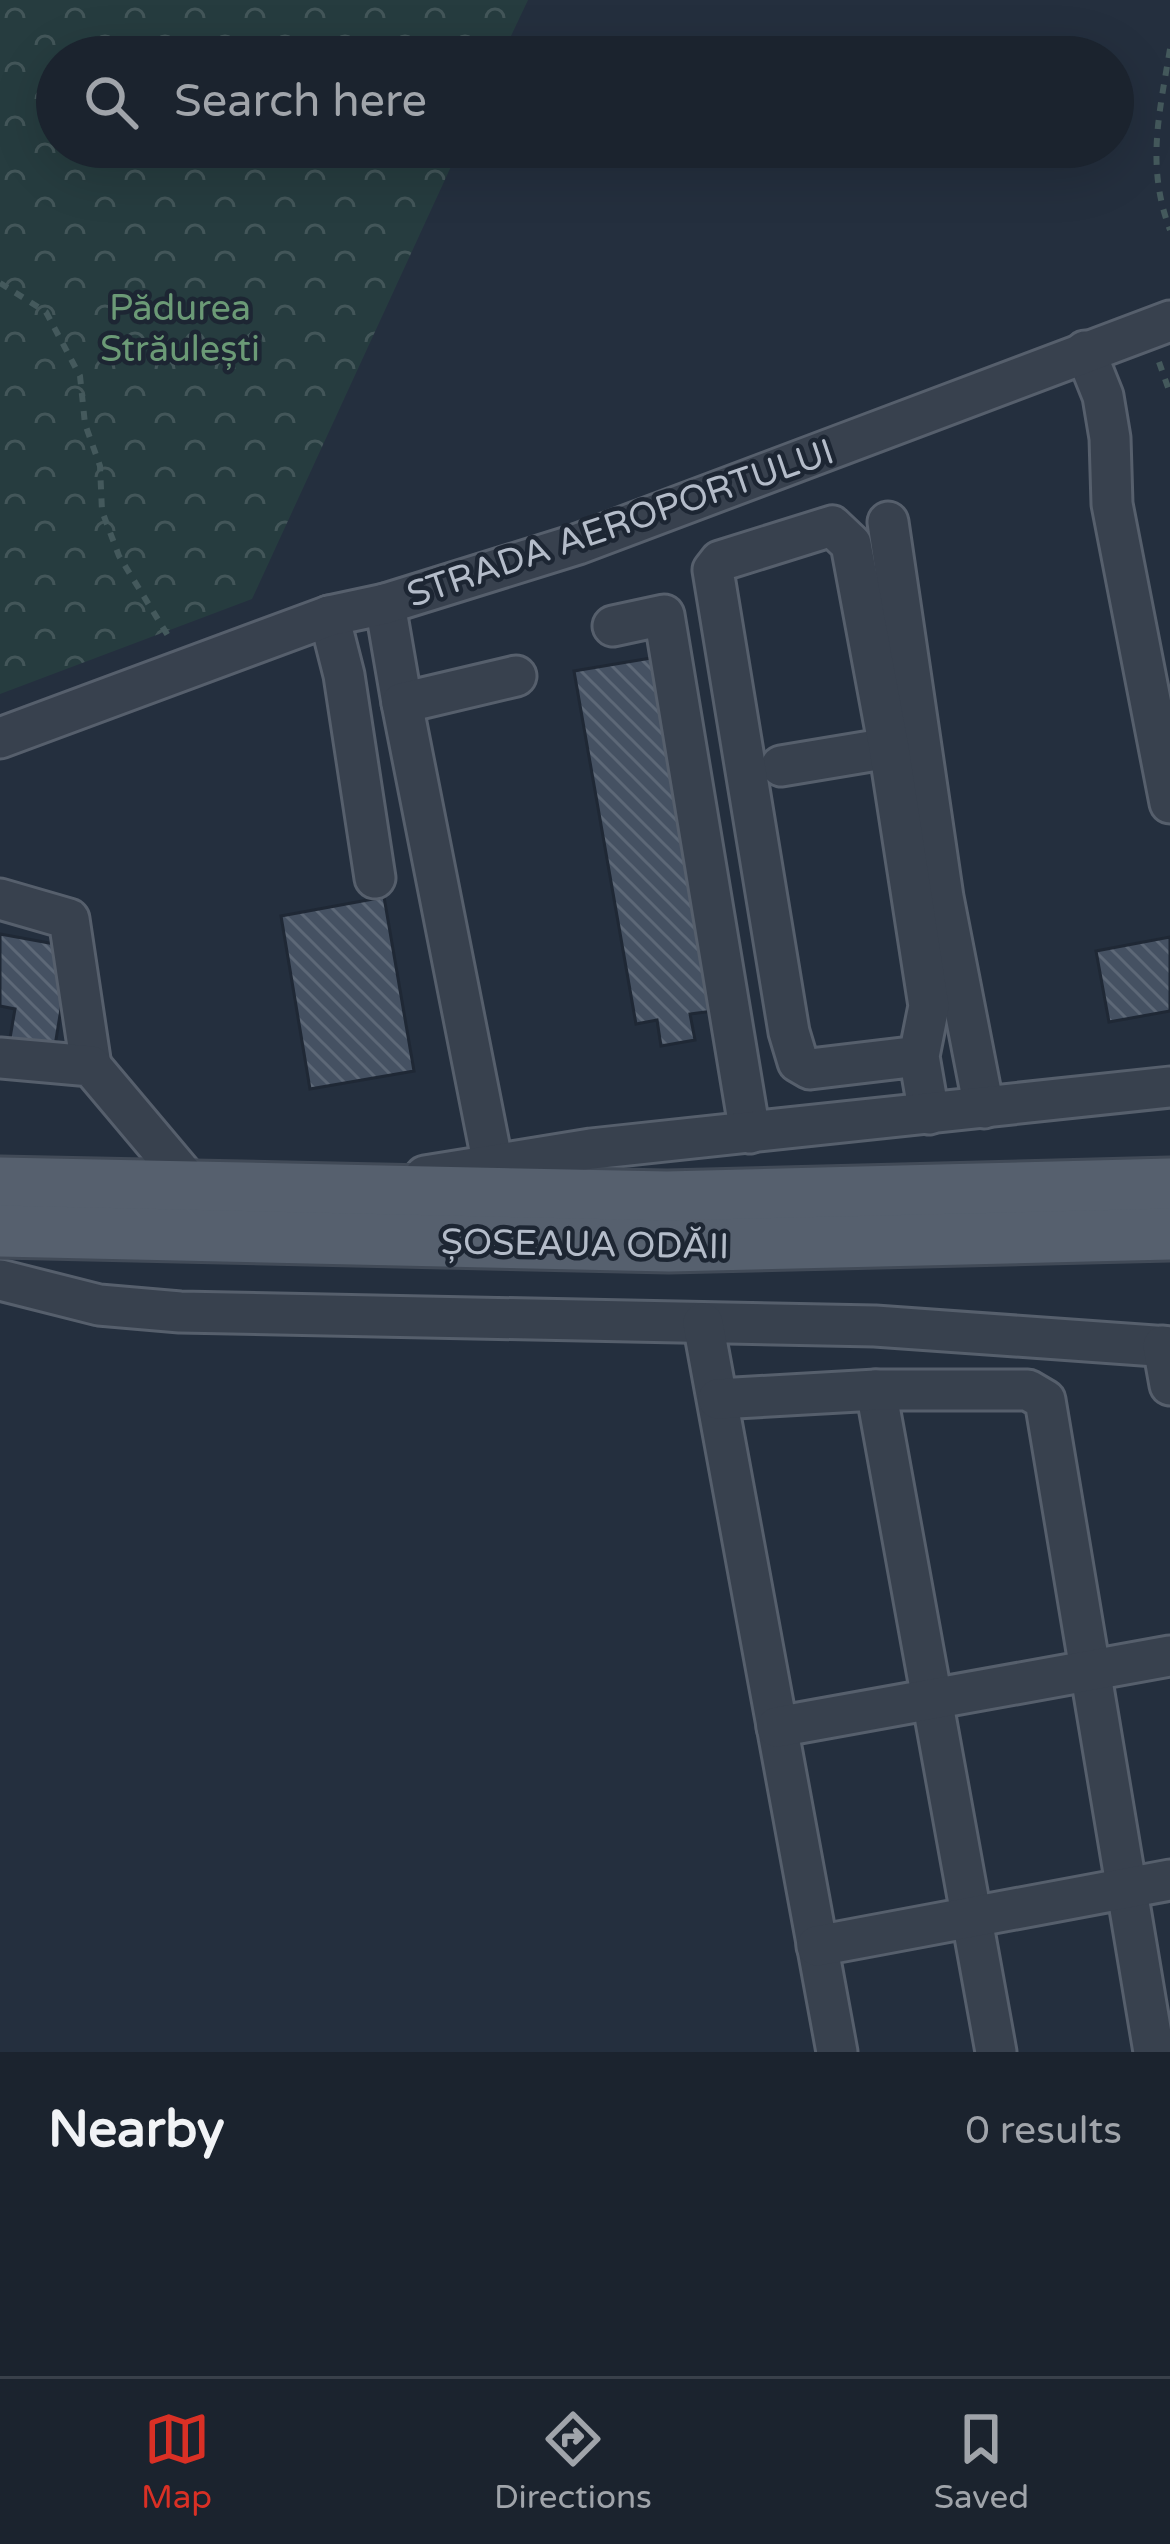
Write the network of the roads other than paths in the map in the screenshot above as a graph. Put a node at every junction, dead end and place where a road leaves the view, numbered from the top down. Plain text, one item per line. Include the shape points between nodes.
1 (1170, 321) edge
2 (1085, 351) junction
3 (888, 522) dead end
4 (385, 604) junction
5 (329, 616) junction
6 (613, 626) dead end
7 (516, 676) dead end
8 (402, 703) junction
9 (0, 738) edge
10 (889, 748) junction
11 (781, 766) dead end
12 (1170, 803) edge
13 (375, 878) dead end
14 (0, 898) edge
15 (919, 1056) junction
16 (0, 1058) edge
17 (92, 1066) junction
18 (1170, 1087) edge
19 (984, 1108) junction
20 (929, 1114) junction
21 (750, 1132) junction
22 (493, 1165) junction
23 (0, 1183) edge
24 (1170, 1184) edge
25 (192, 1186) junction
26 (337, 1191) junction
27 (668, 1222) junction
28 (0, 1232) edge
29 (1170, 1234) edge
30 (0, 1280) edge
31 (704, 1323) junction
32 (995, 1334) junction
33 (1168, 1359) edge
34 (876, 1390) junction
35 (998, 1390) junction
36 (718, 1399) junction
37 (1170, 1656) edge
38 (1090, 1670) junction
39 (932, 1698) junction
40 (777, 1727) junction
41 (1170, 1880) edge
42 (1127, 1888) junction
43 (971, 1917) junction
44 (817, 1946) junction
45 (837, 2052) edge
46 (996, 2052) edge
47 (1154, 2052) edge

1 - 2 street, STRADA AEROPORTULUI
2 - 4 street, STRADA AEROPORTULUI via 578,544
2 - 12 street via 1103,395 1112,504
3 - 19 street via 943,897
4 - 5 street, STRADA AEROPORTULUI
4 - 8 street
5 - 9 street, STRADA AEROPORTULUI
5 - 13 street
6 - 21 street via 664,615
7 - 8 street
8 - 22 street
10 - 11 street
10 - 15 street via 929,1006
10 - 15 street via 851,544 832,526 720,561 713,570 797,1062 810,1069
14 - 17 street via 69,919
15 - 20 street
16 - 17 street
17 - 25 street
18 - 19 street, ȘOSEAUA ODĂII
19 - 20 street, ȘOSEAUA ODĂII
20 - 21 street, ȘOSEAUA ODĂII
21 - 22 street, ȘOSEAUA ODĂII
22 - 26 street, ȘOSEAUA ODĂII
23 - 25 main road, ȘOSEAUA ODĂII
24 - 27 main road, ȘOSEAUA ODĂII
25 - 26 main road, ȘOSEAUA ODĂII
26 - 27 main road, ȘOSEAUA ODĂII
27 - 28 main road, ȘOSEAUA ODĂII
27 - 29 main road, ȘOSEAUA ODĂII
30 - 31 street via 99,1305 180,1312
31 - 32 street
31 - 36 street
32 - 33 street
32 - 35 street
34 - 35 street
34 - 36 street
34 - 39 street
35 - 38 street via 1028,1390 1045,1400
36 - 40 street
37 - 38 street
38 - 39 street
38 - 42 street
39 - 40 street
39 - 43 street
40 - 44 street
41 - 42 street
42 - 43 street
42 - 47 street
43 - 44 street
43 - 46 street
44 - 45 street

